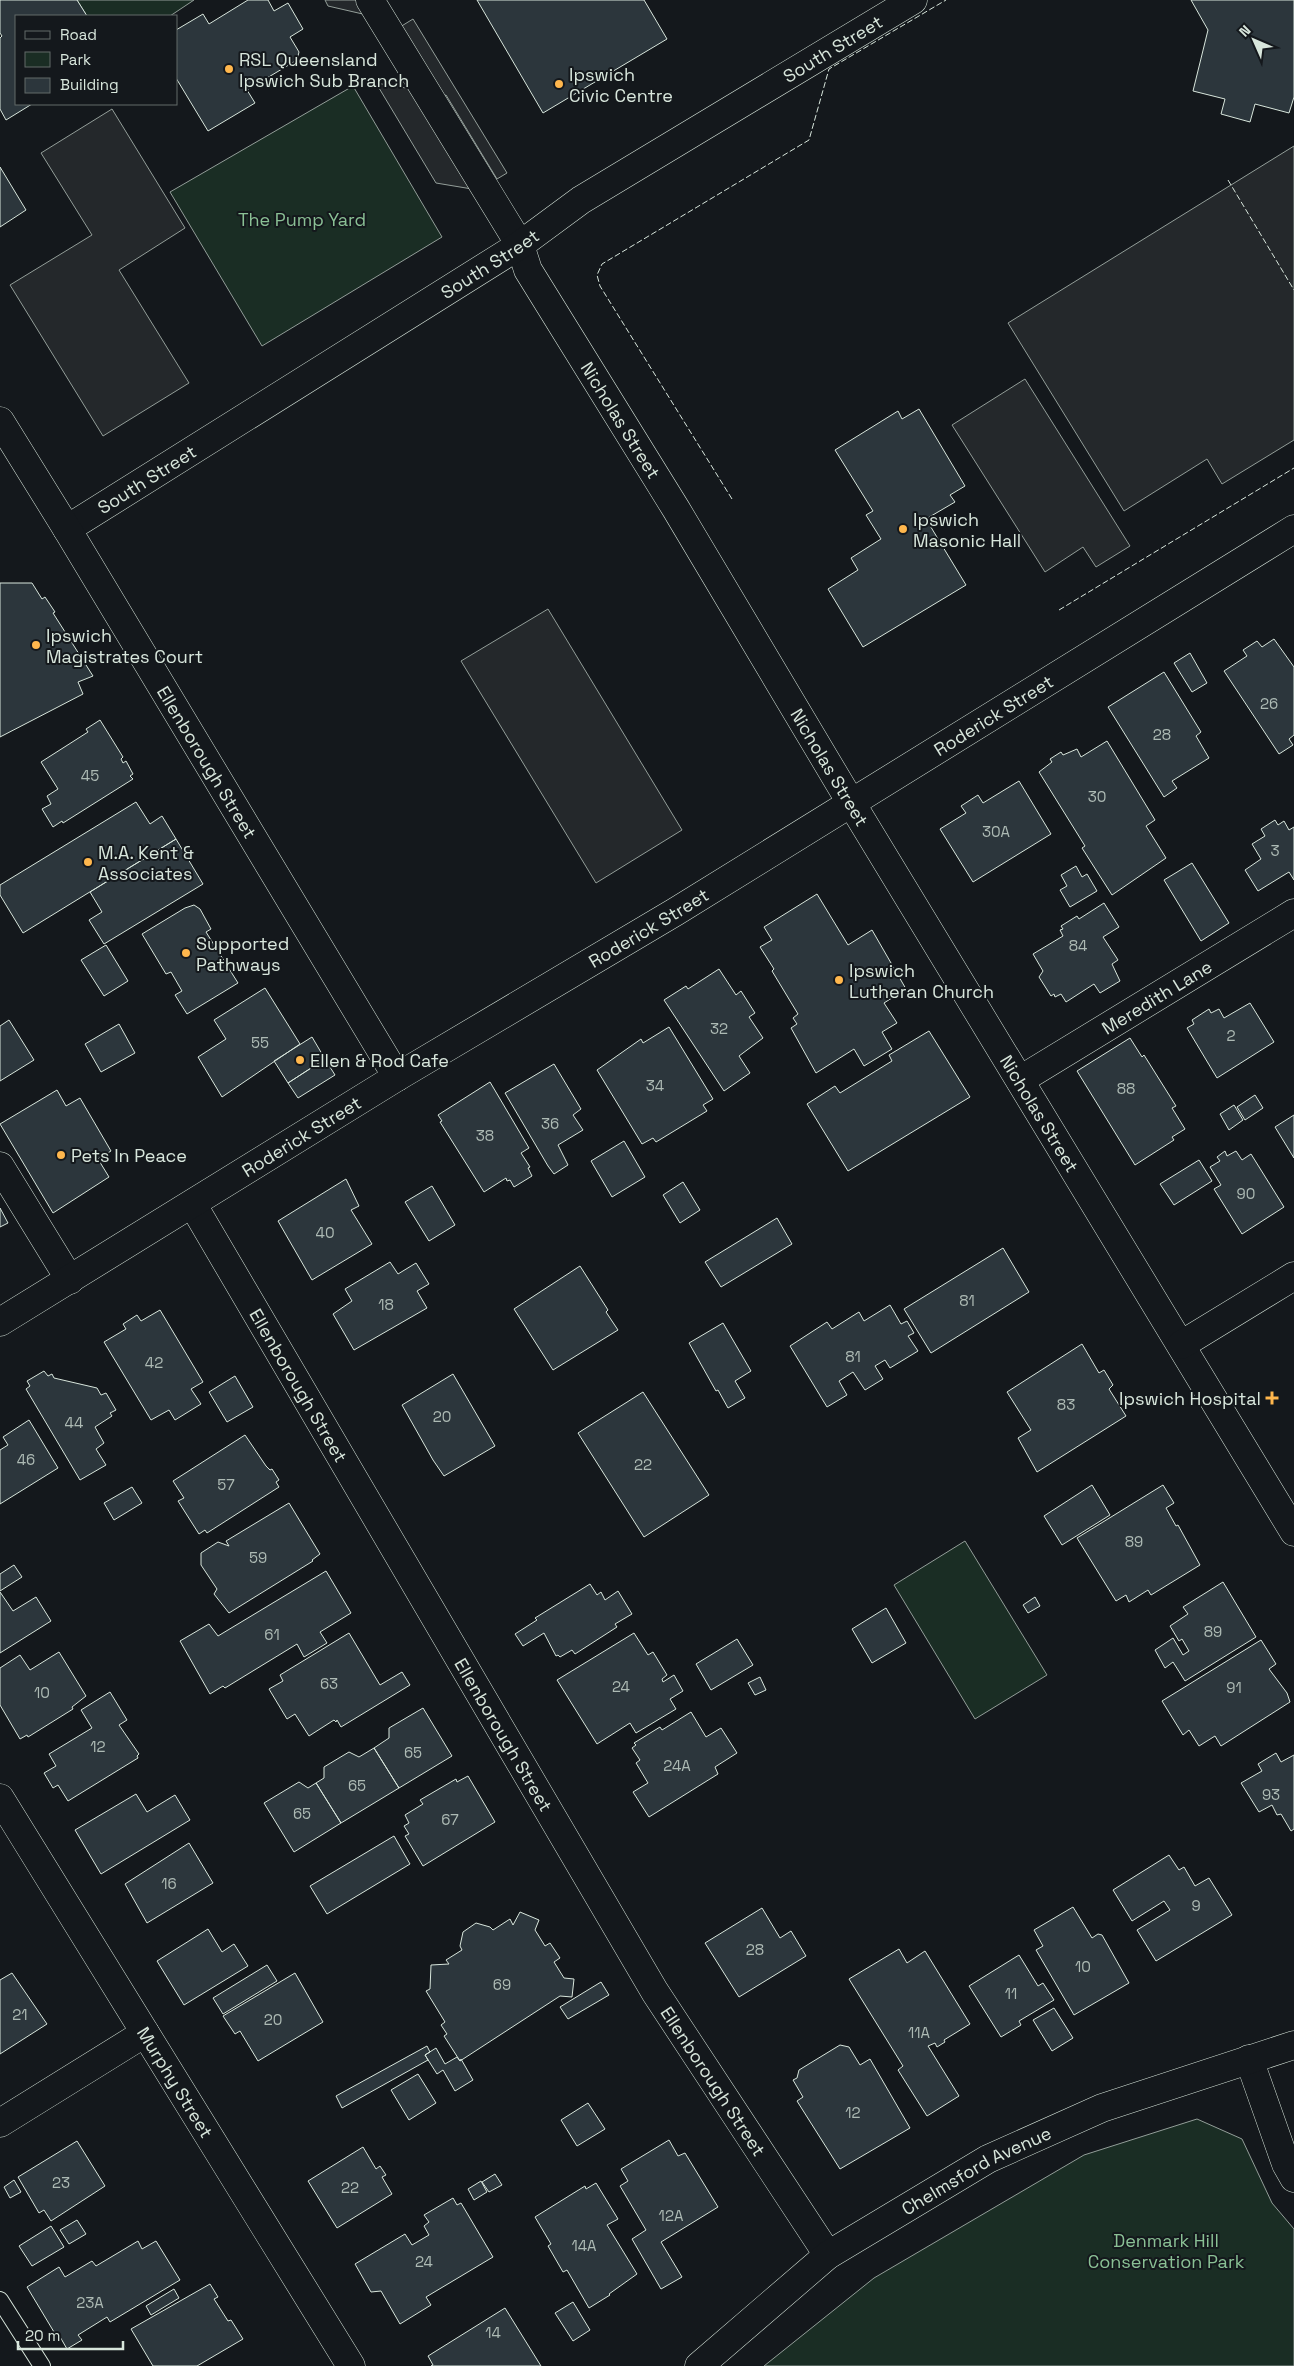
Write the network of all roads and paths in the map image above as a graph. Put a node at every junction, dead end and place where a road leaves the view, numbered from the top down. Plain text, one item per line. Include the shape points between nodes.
1 (370, 0) edge
2 (913, 0) edge
3 (520, 245) junction
4 (0, 421) edge
5 (1294, 528) edge
6 (67, 529) junction
7 (850, 801) junction
8 (1294, 913) edge
9 (397, 1077) junction
10 (1020, 1080) junction
11 (0, 1166) edge
12 (193, 1205) junction
13 (1294, 1276) edge
14 (70, 1280) junction
15 (0, 1322) edge
16 (1181, 1345) junction
17 (1294, 1532) edge
18 (0, 1798) edge
19 (144, 2033) junction
20 (1294, 2044) edge
21 (1249, 2059) junction
22 (0, 2123) edge
23 (1294, 2178) edge
24 (828, 2255) junction
25 (0, 2300) edge
26 (42, 2366) edge
27 (351, 2366) edge
28 (699, 2366) edge

1 - 3 street, Nicholas Street
2 - 3 street, South Street via 581,200
3 - 6 street, South Street
3 - 7 street, Nicholas Street via 528,270 676,509
4 - 6 street, Ellenborough Street
5 - 7 street, Roderick Street
6 - 9 street, Ellenborough Street
7 - 9 street, Roderick Street via 675,912
7 - 10 street, Nicholas Street
8 - 10 street, Meredith Lane
9 - 12 street, Roderick Street
10 - 16 street, Nicholas Street
11 - 14 street
12 - 14 street, Roderick Street
12 - 24 street, Ellenborough Street via 655,1992
13 - 16 street
14 - 15 street, Roderick Street
16 - 17 street, Nicholas Street
18 - 19 street, Murphy Street
19 - 22 street
19 - 27 street, Murphy Street
20 - 21 street, Chelmsford Avenue
21 - 23 street via 1286,2164
21 - 24 street, Chelmsford Avenue via 1102,2108 988,2159
24 - 28 street, Chelmsford Avenue
25 - 26 lane

